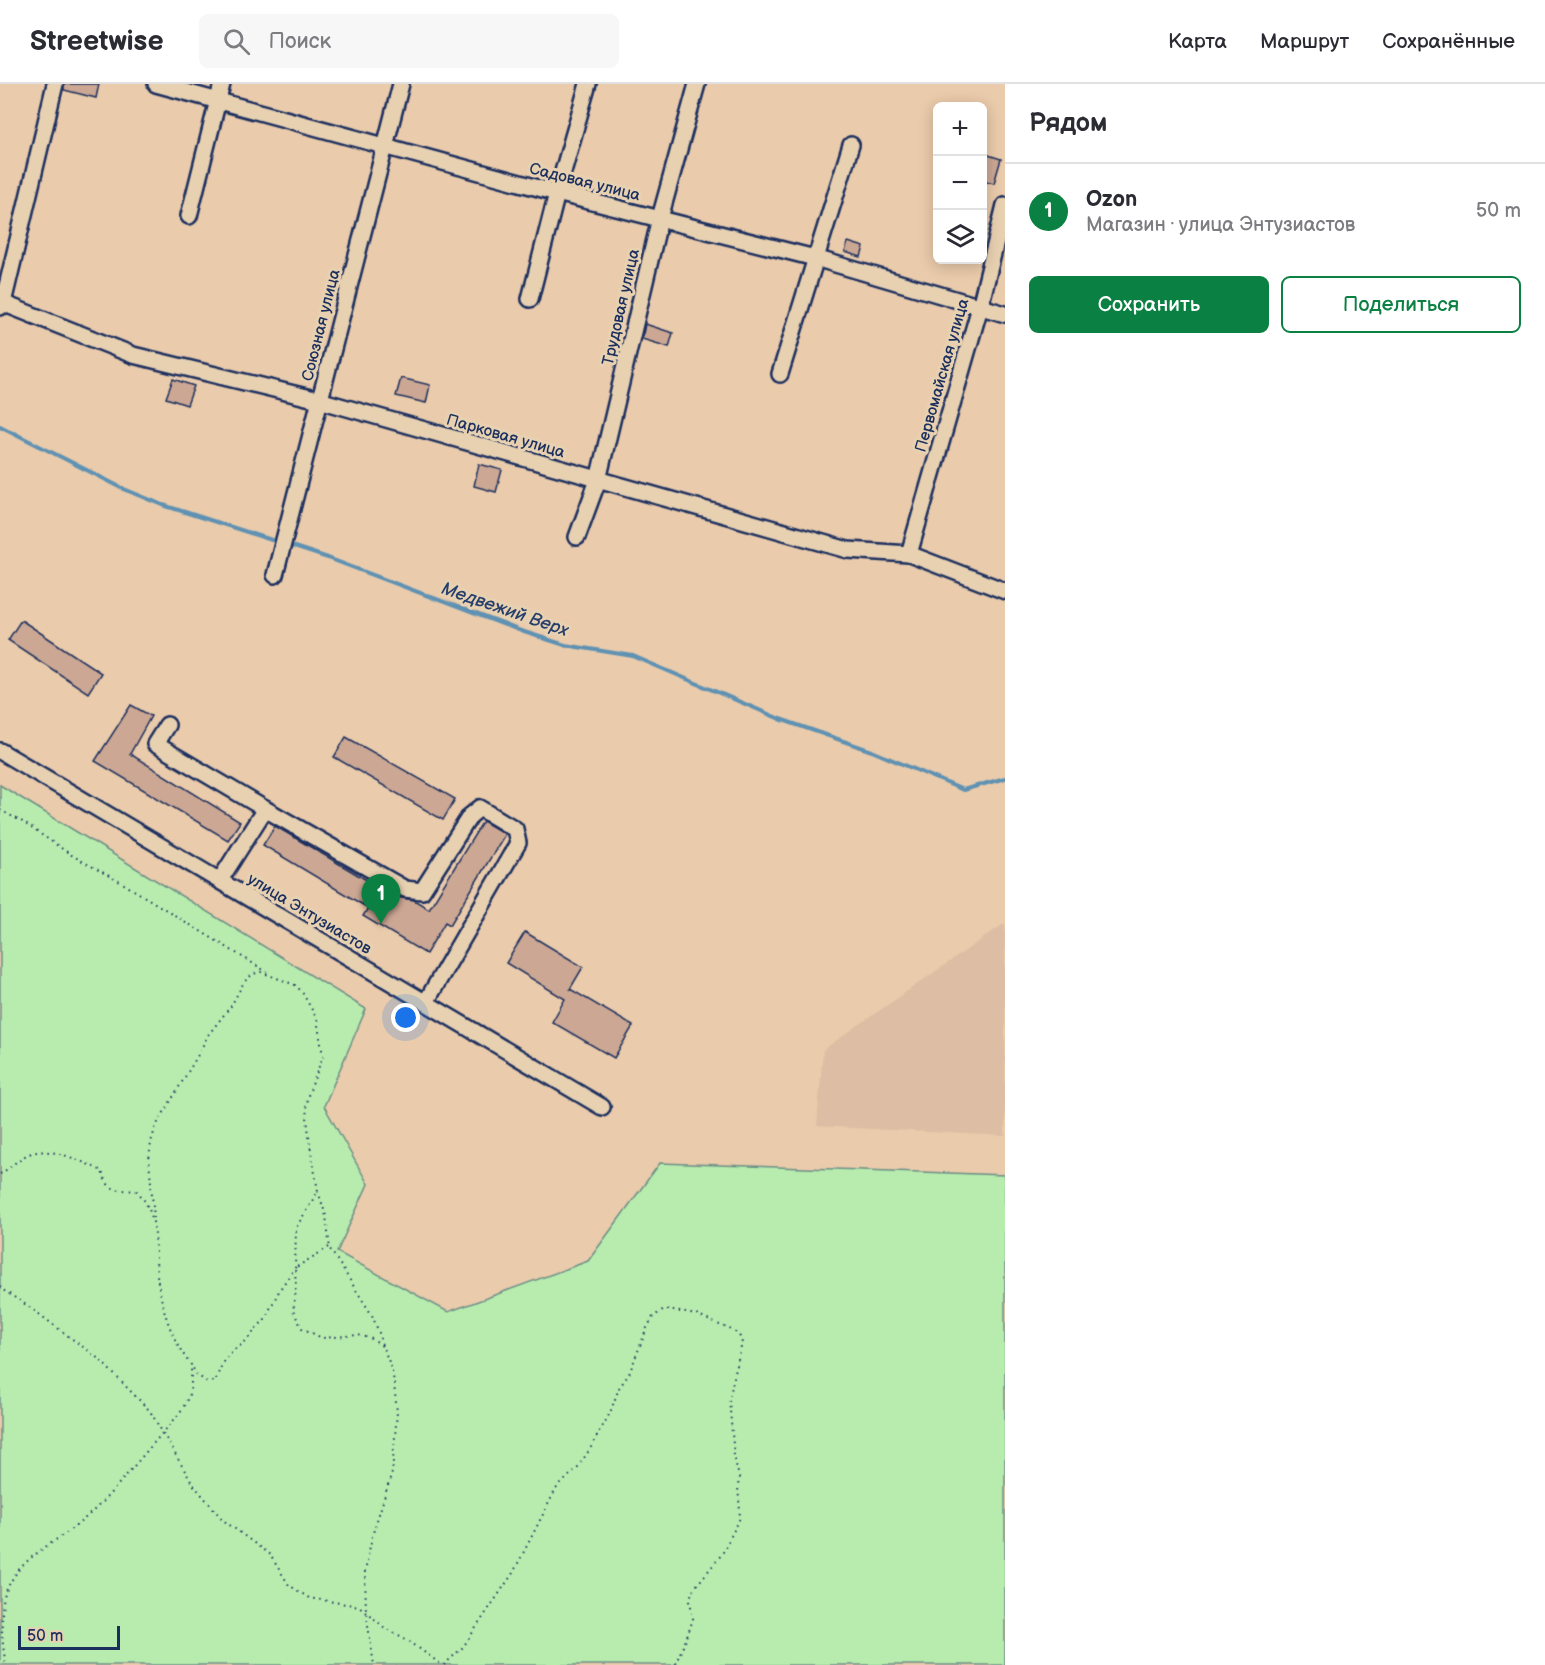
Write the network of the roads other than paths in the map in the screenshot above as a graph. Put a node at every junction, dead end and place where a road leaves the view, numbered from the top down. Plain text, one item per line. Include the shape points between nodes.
1 (55, 84) edge
2 (156, 84) edge
3 (222, 84) edge
4 (400, 84) edge
5 (588, 84) edge
6 (697, 84) edge
7 (217, 100) junction
8 (385, 146) junction
9 (851, 146) dead end
10 (556, 193) junction
11 (1005, 205) edge
12 (189, 216) dead end
13 (660, 218) junction
14 (815, 258) junction
15 (530, 299) dead end
16 (1, 304) edge
17 (980, 307) junction
18 (1005, 314) edge
19 (780, 374) dead end
20 (320, 400) junction
21 (598, 480) junction
22 (577, 537) dead end
23 (909, 554) junction
24 (275, 575) dead end
25 (1005, 591) edge
26 (167, 725) dead end
27 (0, 751) edge
28 (265, 809) junction
29 (220, 880) junction
30 (426, 1002) junction
31 (602, 1107) dead end

1 - 16 street
2 - 7 street, Садовая улица
3 - 7 street
4 - 8 street, Союзная улица
5 - 10 street
6 - 13 street, Трудовая улица
7 - 8 street, Садовая улица
7 - 12 street
8 - 10 street, Садовая улица
8 - 20 street, Союзная улица
9 - 14 street
10 - 13 street, Садовая улица
10 - 15 street
11 - 17 street, Первомайская улица
13 - 14 street, Садовая улица
13 - 21 street, Трудовая улица
14 - 17 street, Садовая улица
14 - 19 street
16 - 20 street, Парковая улица via 133,355
17 - 18 street, Садовая улица
17 - 23 street, Первомайская улица
20 - 21 street, Парковая улица
20 - 24 street, Союзная улица
21 - 22 street, Трудовая улица
21 - 23 street, Парковая улица via 848,550
23 - 25 street, Парковая улица
26 - 28 street via 155,744
27 - 29 street, улица Энтузиастов
28 - 29 street
28 - 30 street via 405,889 422,891 470,816 480,808 514,829 518,843
29 - 30 street, улица Энтузиастов
30 - 31 street, улица Энтузиастов

